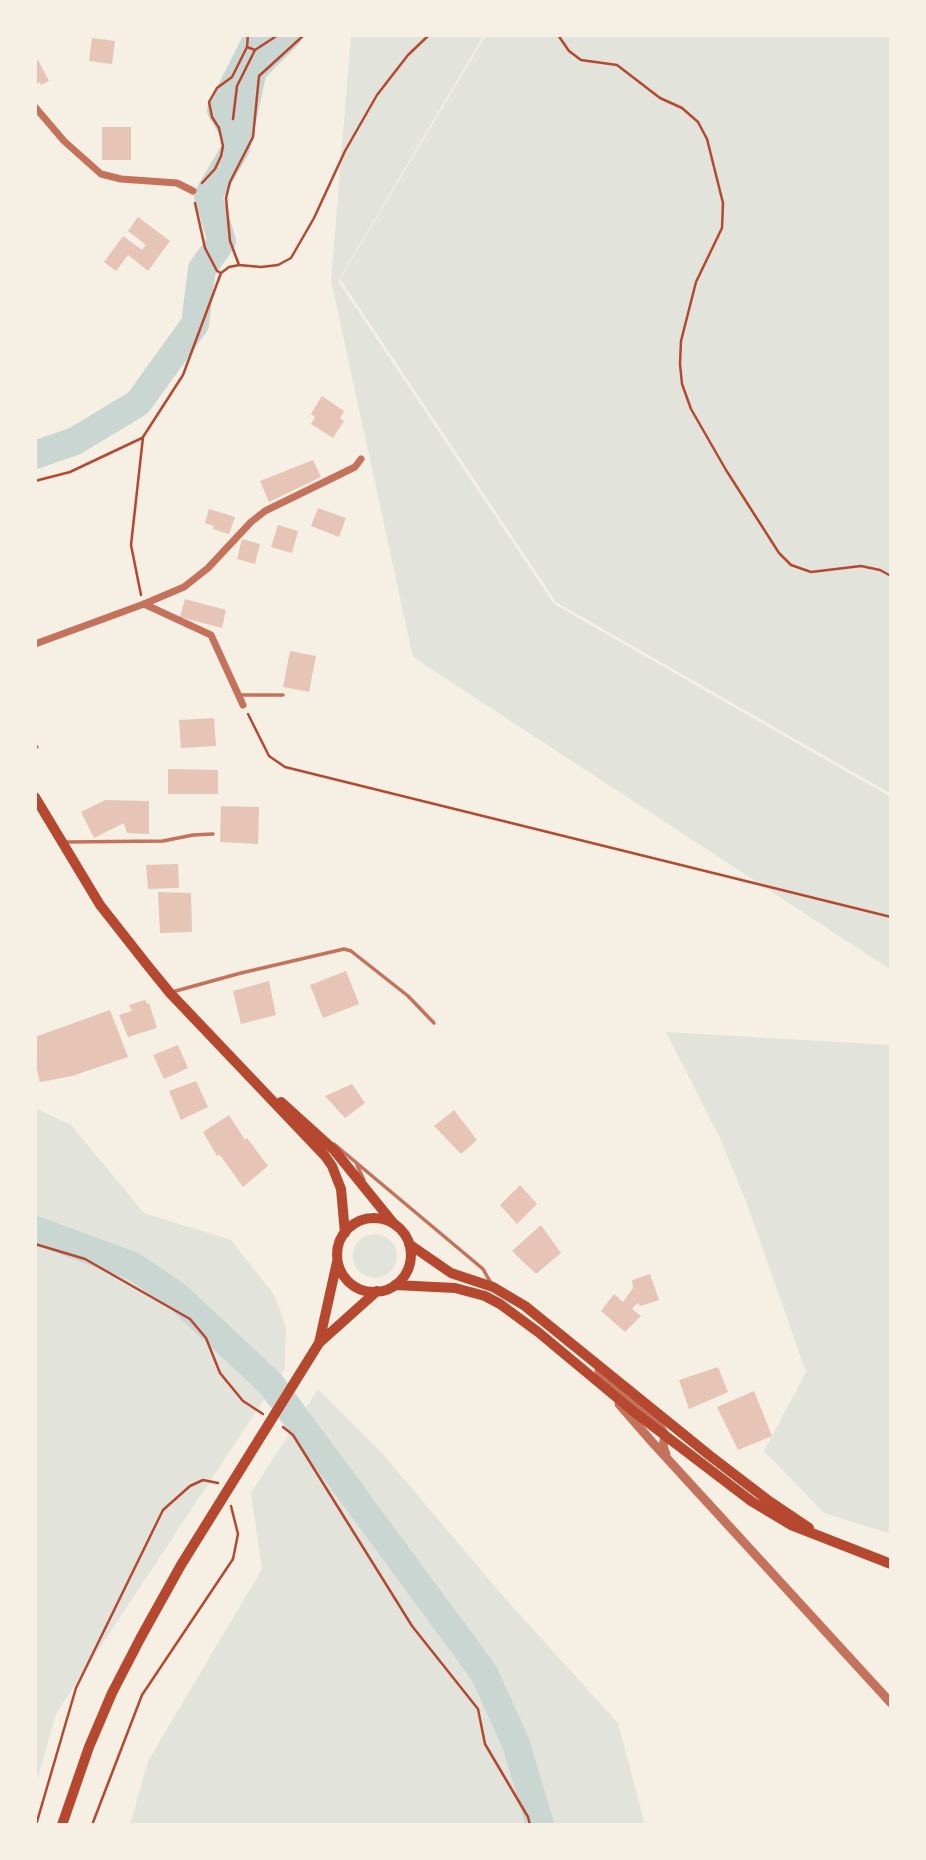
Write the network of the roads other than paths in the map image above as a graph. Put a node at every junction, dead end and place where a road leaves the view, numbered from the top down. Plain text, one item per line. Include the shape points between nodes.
1 (35, 107) edge
2 (193, 191) road end
3 (361, 459) dead end
4 (144, 604) junction
5 (35, 644) edge
6 (238, 695) junction
7 (283, 695) dead end
8 (243, 705) road end
9 (35, 797) edge
10 (213, 834) dead end
11 (61, 842) junction
12 (170, 993) junction
13 (433, 1023) dead end
14 (264, 1090) junction
15 (319, 1135) junction
16 (356, 1162) junction
17 (367, 1189) junction
18 (394, 1224) junction
19 (345, 1233) junction
20 (409, 1244) junction
21 (337, 1262) junction
22 (395, 1285) junction
23 (493, 1287) junction
24 (377, 1291) junction
25 (319, 1343) junction
26 (593, 1363) junction
27 (607, 1390) junction
28 (665, 1435) junction
29 (666, 1456) junction
30 (821, 1536) junction
31 (891, 1564) edge
32 (891, 1703) edge
33 (61, 1825) edge

1 - 2 street via 101,174 177,183
3 - 4 street via 355,467 265,512 184,587
4 - 5 street
4 - 6 street via 211,635
6 - 7 lane
6 - 8 street
9 - 11 main road
10 - 11 lane via 163,841
11 - 12 main road via 100,905
12 - 13 lane via 344,949 408,996
12 - 14 main road
14 - 15 main road
14 - 19 main road via 332,1166 343,1199
15 - 16 lane
15 - 17 main road
16 - 17 lane
16 - 23 lane via 483,1269
17 - 18 main road
18 - 19 main road via 370,1218
18 - 20 main road
19 - 21 main road
20 - 22 main road via 406,1273
20 - 23 main road via 451,1273
21 - 24 main road via 349,1282 359,1289
21 - 25 main road
22 - 24 main road
22 - 27 main road via 455,1288 485,1296 517,1315
23 - 26 main road via 531,1311
24 - 25 main road
25 - 33 main road via 141,1637 89,1747
26 - 28 street
26 - 30 main road via 747,1485
27 - 28 main road
27 - 29 street
28 - 29 street
28 - 30 main road via 751,1501 791,1525
29 - 32 street
30 - 31 main road

